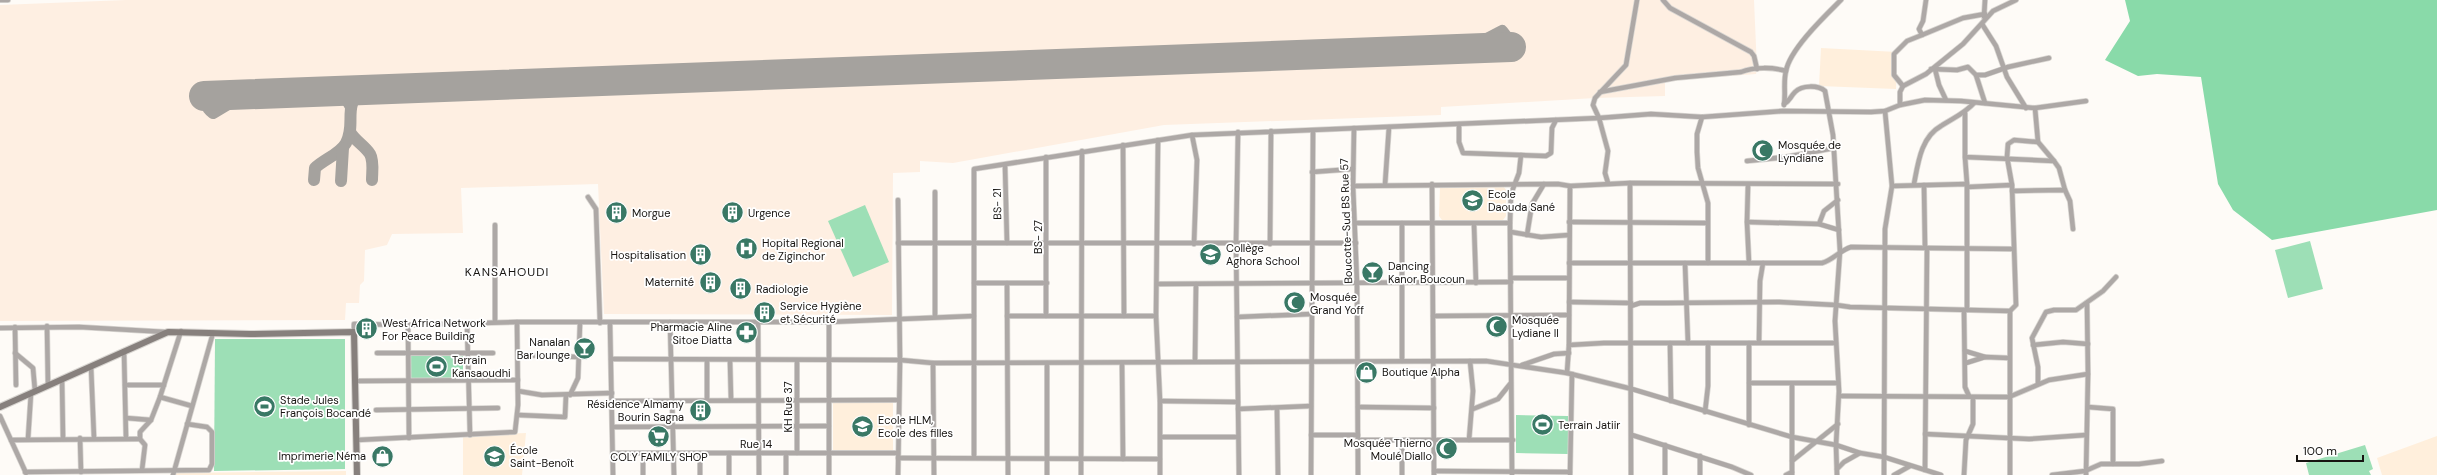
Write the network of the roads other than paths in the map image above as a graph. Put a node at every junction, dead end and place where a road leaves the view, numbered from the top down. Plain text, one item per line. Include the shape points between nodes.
1 (0, 0) edge
2 (8, 0) edge
3 (1637, 0) edge
4 (1663, 0) edge
5 (1841, 0) edge
6 (1926, 0) edge
7 (1985, 0) edge
8 (2016, 0) edge
9 (1985, 14) junction
10 (1982, 23) junction
11 (1922, 35) junction
12 (2049, 58) dead end
13 (2004, 68) junction
14 (1757, 69) junction
15 (1933, 69) junction
16 (1786, 71) junction
17 (1976, 75) junction
18 (1903, 86) junction
19 (1600, 92) junction
20 (1946, 100) junction
21 (2086, 101) dead end
22 (1974, 103) junction
23 (1985, 103) junction
24 (1784, 104) junction
25 (1900, 105) junction
26 (2026, 108) junction
27 (2035, 108) junction
28 (1783, 111) junction
29 (1885, 111) junction
30 (1829, 112) junction
31 (1965, 112) junction
32 (1702, 117) junction
33 (1599, 118) junction
34 (1556, 120) junction
35 (1459, 124) junction
36 (1389, 127) junction
37 (1354, 128) junction
38 (1271, 131) junction
39 (1312, 131) junction
40 (1238, 132) junction
41 (1192, 135) junction
42 (1158, 140) junction
43 (2038, 142) junction
44 (1123, 145) junction
45 (1834, 148) junction
46 (1082, 151) junction
47 (1521, 155) junction
48 (1046, 157) junction
49 (1965, 157) junction
50 (2007, 157) junction
51 (1747, 160) dead end
52 (2054, 161) junction
53 (1005, 165) junction
54 (1353, 169) junction
55 (1312, 172) junction
56 (1630, 183) junction
57 (1432, 184) junction
58 (1515, 184) junction
59 (1544, 184) junction
60 (1608, 184) junction
61 (1702, 184) junction
62 (1838, 184) junction
63 (1914, 184) junction
64 (1924, 184) junction
65 (1385, 185) junction
66 (1748, 185) junction
67 (1967, 185) junction
68 (1352, 186) junction
69 (1570, 186) junction
70 (1892, 186) junction
71 (2012, 188) junction
72 (2066, 190) junction
73 (935, 192) dead end
74 (588, 197) dead end
75 (898, 200) dead end
76 (1838, 200) junction
77 (1570, 222) junction
78 (1747, 222) junction
79 (1355, 223) junction
80 (1402, 223) junction
81 (1510, 223) junction
82 (1630, 223) junction
83 (1707, 223) junction
84 (1433, 224) junction
85 (1474, 224) junction
86 (1819, 224) junction
87 (495, 225) dead end
88 (2073, 229) dead end
89 (1839, 230) junction
90 (1511, 232) junction
91 (1527, 235) junction
92 (1570, 235) junction
93 (898, 243) junction
94 (1007, 243) junction
95 (1356, 243) junction
96 (934, 244) junction
97 (973, 244) junction
98 (1047, 244) junction
99 (1082, 244) junction
100 (1122, 244) junction
101 (1194, 244) junction
102 (1236, 244) junction
103 (1270, 244) junction
104 (1312, 244) junction
105 (1157, 245) junction
106 (1884, 247) junction
107 (1926, 247) junction
108 (1968, 249) junction
109 (2013, 249) junction
110 (1840, 250) junction
111 (1569, 263) junction
112 (1630, 263) junction
113 (1685, 263) junction
114 (1708, 263) junction
115 (1749, 263) junction
116 (1763, 263) junction
117 (2116, 277) dead end
118 (1569, 278) junction
119 (1511, 280) junction
120 (974, 283) junction
121 (1007, 283) junction
122 (1047, 283) junction
123 (1237, 283) junction
124 (1312, 283) junction
125 (1357, 283) junction
126 (1402, 283) junction
127 (1433, 283) junction
128 (1476, 283) junction
129 (1157, 284) junction
130 (1196, 284) junction
131 (1569, 302) junction
132 (1687, 303) junction
133 (1760, 303) junction
134 (2087, 303) junction
135 (1631, 304) junction
136 (1836, 305) junction
137 (1886, 308) junction
138 (1925, 310) junction
139 (1965, 310) junction
140 (2010, 311) junction
141 (1312, 314) junction
142 (1569, 315) junction
143 (974, 316) junction
144 (1007, 316) junction
145 (1046, 316) junction
146 (1082, 316) junction
147 (1124, 316) junction
148 (1156, 316) junction
149 (1433, 316) junction
150 (1510, 316) junction
151 (935, 317) junction
152 (1237, 317) junction
153 (898, 320) junction
154 (758, 321) junction
155 (495, 322) junction
156 (517, 322) junction
157 (670, 322) junction
158 (828, 322) junction
159 (580, 323) junction
160 (600, 323) junction
161 (610, 323) junction
162 (467, 324) junction
163 (408, 325) junction
164 (47, 326) junction
165 (15, 327) junction
166 (0, 328) edge
167 (181, 331) junction
168 (168, 332) junction
169 (354, 332) junction
170 (213, 333) junction
171 (1760, 342) junction
172 (1630, 343) junction
173 (1670, 343) junction
174 (1688, 343) junction
175 (1708, 343) junction
176 (1749, 343) junction
177 (1836, 343) junction
178 (2088, 344) junction
179 (1569, 345) junction
180 (2033, 345) junction
181 (124, 351) junction
182 (1966, 351) junction
183 (15, 353) junction
184 (377, 353) dead end
185 (408, 353) junction
186 (468, 353) junction
187 (493, 353) dead end
188 (1569, 353) junction
189 (518, 355) junction
190 (579, 357) junction
191 (1985, 357) junction
192 (2009, 358) junction
193 (611, 360) junction
194 (672, 360) junction
195 (707, 360) junction
196 (829, 360) junction
197 (900, 360) junction
198 (730, 361) junction
199 (759, 361) junction
200 (797, 361) junction
201 (1196, 361) junction
202 (1236, 361) junction
203 (1312, 361) junction
204 (1359, 361) junction
205 (1402, 361) junction
206 (1433, 361) junction
207 (1470, 361) junction
208 (974, 362) junction
209 (1157, 362) junction
210 (1007, 363) junction
211 (1047, 363) junction
212 (1083, 363) junction
213 (1122, 363) junction
214 (1966, 363) junction
215 (933, 364) junction
216 (1510, 364) junction
217 (1522, 365) junction
218 (91, 366) junction
219 (1570, 374) junction
220 (2088, 374) junction
221 (62, 379) junction
222 (469, 380) junction
223 (518, 380) junction
224 (355, 381) junction
225 (408, 381) junction
226 (1749, 383) junction
227 (1838, 383) junction
228 (1510, 384) junction
229 (1792, 384) junction
230 (2038, 384) junction
231 (16, 385) dead end
232 (48, 385) junction
233 (125, 385) junction
234 (164, 385) junction
235 (1632, 390) junction
236 (518, 391) junction
237 (33, 392) junction
238 (612, 393) junction
239 (568, 395) junction
240 (1886, 395) junction
241 (1839, 396) junction
242 (160, 397) junction
243 (1924, 397) junction
244 (1971, 397) junction
245 (2009, 397) junction
246 (731, 399) junction
247 (759, 399) junction
248 (797, 399) junction
249 (673, 400) junction
250 (707, 400) junction
251 (829, 400) junction
252 (898, 400) junction
253 (612, 401) junction
254 (1160, 401) junction
255 (1671, 401) junction
256 (1238, 402) junction
257 (192, 406) junction
258 (1311, 406) junction
259 (1358, 407) junction
260 (2088, 407) junction
261 (0, 408) edge
262 (469, 408) junction
263 (498, 408) dead end
264 (1434, 408) junction
265 (1238, 409) junction
266 (1277, 409) junction
267 (1473, 409) junction
268 (376, 410) dead end
269 (409, 410) junction
270 (1705, 412) junction
271 (518, 415) junction
272 (0, 416) edge
273 (126, 418) junction
274 (151, 420) junction
275 (187, 424) junction
276 (1838, 424) junction
277 (1749, 425) junction
278 (829, 426) junction
279 (613, 427) junction
280 (674, 427) junction
281 (759, 427) junction
282 (797, 427) junction
283 (1925, 434) junction
284 (470, 435) junction
285 (1311, 435) junction
286 (1632, 435) junction
287 (1968, 435) junction
288 (2086, 435) junction
289 (1161, 437) junction
290 (1238, 437) junction
291 (1358, 437) junction
292 (1792, 437) junction
293 (2009, 437) junction
294 (63, 438) junction
295 (80, 438) junction
296 (94, 438) junction
297 (126, 438) junction
298 (410, 438) junction
299 (28, 439) junction
300 (140, 439) junction
301 (1434, 439) junction
302 (11, 440) junction
303 (357, 440) junction
304 (1402, 440) junction
305 (1469, 440) junction
306 (1513, 440) junction
307 (1816, 442) junction
308 (1665, 445) junction
309 (1836, 445) junction
310 (643, 453) junction
311 (674, 453) junction
312 (700, 453) junction
313 (729, 453) junction
314 (759, 453) junction
315 (786, 453) junction
316 (797, 453) junction
317 (829, 453) junction
318 (1860, 453) junction
319 (613, 454) junction
320 (898, 455) junction
321 (1700, 456) junction
322 (974, 457) junction
323 (1884, 457) junction
324 (934, 458) junction
325 (1008, 458) junction
326 (1160, 458) junction
327 (1048, 459) junction
328 (1081, 459) junction
329 (1122, 459) junction
330 (2162, 461) dead end
331 (1792, 462) junction
332 (2113, 464) junction
333 (1910, 466) junction
334 (1837, 469) junction
335 (142, 470) junction
336 (1925, 470) junction
337 (81, 472) junction
338 (173, 472) edge
339 (66, 473) edge
340 (97, 473) edge
341 (132, 473) edge
342 (1434, 473) edge
343 (1512, 473) edge
344 (1570, 473) edge
345 (1792, 473) edge
346 (2086, 473) edge
347 (26, 474) edge
348 (356, 475) edge
349 (613, 475) edge
350 (643, 475) edge
351 (674, 475) edge
352 (700, 475) edge
353 (729, 475) edge
354 (759, 475) edge
355 (786, 475) edge
356 (829, 475) edge
357 (898, 475) edge
358 (934, 475) edge
359 (1008, 475) edge
360 (1047, 475) edge
361 (1081, 475) edge
362 (1160, 475) edge
363 (1239, 475) edge
364 (1278, 475) edge
365 (1311, 475) edge
366 (1358, 475) edge
367 (1402, 475) edge
368 (1631, 475) edge
369 (1665, 475) edge
370 (1700, 475) edge
371 (1749, 475) edge
372 (1786, 475) edge
373 (1837, 475) edge
374 (1884, 475) edge
375 (1894, 475) edge
376 (1942, 475) edge
377 (1964, 475) edge
378 (2010, 475) edge
379 (2052, 475) edge

1 - 2 street
3 - 19 street via 1626,65
4 - 14 street via 1670,8 1751,52
5 - 16 street via 1806,37
6 - 11 street via 1923,21 1919,28
7 - 9 street
8 - 10 street via 1996,9
9 - 10 street
9 - 11 street via 1963,18
10 - 13 street via 1996,46
10 - 15 street via 1963,44
11 - 18 street via 1906,41 1894,54 1894,75
12 - 13 street
13 - 17 street via 1985,76
13 - 26 street
14 - 16 street
14 - 19 street via 1675,78
15 - 17 street via 1957,70 1968,67
15 - 18 street
15 - 20 street
16 - 24 street
17 - 23 street
18 - 25 street via 1900,92
19 - 33 street via 1593,105
20 - 22 street
20 - 25 street via 1925,100
21 - 27 street
22 - 23 street
22 - 31 street
23 - 26 street
24 - 28 street
24 - 30 street via 1795,92 1814,87 1825,91
25 - 29 street
26 - 27 street
27 - 43 street
28 - 30 street
28 - 32 street
29 - 30 street
29 - 70 street
30 - 45 street
31 - 49 street
31 - 63 street via 1927,138
32 - 33 street via 1651,114
32 - 61 street via 1697,134 1698,168
33 - 34 street
33 - 60 street via 1608,151 1605,173
34 - 35 street
34 - 47 street via 1552,128 1550,155
35 - 36 street
35 - 47 street via 1459,142 1463,153
36 - 37 street
36 - 65 street
37 - 39 street
37 - 54 street, Boucotte-Sud BS Rue 57
38 - 39 street
38 - 40 street
38 - 103 street
39 - 55 street
40 - 41 street
40 - 102 street
41 - 42 street
41 - 101 street via 1197,160
42 - 44 street
42 - 105 street
43 - 50 street via 2010,141
43 - 52 street
44 - 46 street
44 - 100 street
45 - 51 street via 1786,157
45 - 62 street
46 - 48 street
46 - 99 street
47 - 58 street
48 - 53 street
48 - 98 street, BS- 27
49 - 50 street
49 - 67 street
50 - 52 street
50 - 71 street
52 - 72 street
53 - 94 street, BS- 21
53 - 97 street via 974,169
54 - 55 street
54 - 68 street, Boucotte-Sud BS Rue 57
55 - 104 street
56 - 60 street
56 - 61 street
56 - 82 street
57 - 58 street
57 - 65 street
57 - 84 street
58 - 59 street
58 - 81 street via 1511,194
59 - 69 street
59 - 91 street via 1532,204
60 - 69 street
61 - 66 street
61 - 83 street via 1708,203
62 - 66 street
62 - 76 street
63 - 64 street
63 - 70 street
64 - 67 street
64 - 107 street
65 - 68 street
66 - 78 street
67 - 71 street
67 - 108 street
68 - 79 street, Boucotte-Sud BS Rue 57
69 - 77 street
70 - 106 street via 1886,212
71 - 72 street
71 - 109 street
72 - 88 street via 2071,205
73 - 96 street
74 - 160 street via 596,209
75 - 93 street
76 - 86 street via 1824,211
76 - 89 street
77 - 82 street
77 - 92 street
78 - 86 street
78 - 115 street
79 - 80 street
79 - 95 street, Boucotte-Sud BS Rue 57
80 - 84 street
80 - 126 street
81 - 85 street
81 - 90 street
82 - 83 street
82 - 112 street
83 - 114 street
84 - 85 street
84 - 127 street
85 - 128 street
86 - 89 street
87 - 155 street
89 - 110 street
90 - 91 street
90 - 119 street
91 - 92 street
92 - 111 street
93 - 96 street
93 - 153 street
94 - 97 street
94 - 98 street
95 - 104 street
95 - 125 street, Boucotte-Sud BS Rue 57
96 - 97 street
96 - 151 street
97 - 120 street
98 - 99 street
98 - 122 street, BS- 27
99 - 100 street
99 - 146 street
100 - 105 street
100 - 147 street
101 - 102 street
101 - 105 street
102 - 103 street
102 - 123 street
103 - 104 street
104 - 124 street
105 - 129 street
106 - 107 street
106 - 110 street via 1851,247
106 - 137 street
107 - 108 street
107 - 138 street
108 - 109 street
108 - 139 street
109 - 140 street via 2016,305
110 - 116 street via 1834,258 1822,263
110 - 136 street
111 - 112 street
111 - 118 street
112 - 113 street
112 - 135 street
113 - 114 street
113 - 132 street
114 - 115 street
115 - 116 street
116 - 133 street
117 - 134 street
118 - 119 street
118 - 131 street
119 - 128 street
119 - 150 street
120 - 121 street
120 - 143 street
121 - 122 street
121 - 144 street
122 - 145 street, BS- 27
123 - 124 street
123 - 130 street
123 - 152 street
124 - 125 street
124 - 141 street
125 - 126 street
125 - 204 street, Boucotte-Sud BS Rue 57
126 - 127 street
126 - 205 street
127 - 128 street
127 - 149 street
129 - 130 street
129 - 148 street
130 - 201 street
131 - 135 street
131 - 142 street
132 - 133 street
132 - 135 street
132 - 174 street
133 - 136 street
133 - 171 street
134 - 178 street
134 - 180 street via 2076,310 2046,312 2033,332
135 - 172 street
136 - 137 street
136 - 177 street
137 - 138 street
137 - 240 street
138 - 139 street
138 - 243 street
139 - 140 street
139 - 182 street
140 - 192 street
141 - 152 street
141 - 203 street
142 - 150 street
142 - 179 street
143 - 151 street
143 - 208 street
144 - 145 street
144 - 210 street
145 - 146 street
146 - 147 street
146 - 212 street
147 - 148 street
148 - 209 street
149 - 150 street
149 - 206 street
150 - 216 street
151 - 153 street
152 - 202 street
153 - 158 street
153 - 197 street
154 - 157 street
154 - 158 street
154 - 199 street
155 - 156 street
155 - 162 street
156 - 159 street
156 - 189 street
157 - 161 street
157 - 194 street
158 - 196 street
159 - 160 street
159 - 190 street
160 - 161 street
161 - 193 street
162 - 163 street
162 - 186 street
163 - 169 street via 354,324
163 - 185 street
164 - 165 street
164 - 168 street
164 - 232 street
165 - 166 street
165 - 183 street
167 - 168 main road
167 - 170 main road
167 - 234 street
168 - 181 main road
169 - 170 main road
169 - 224 main road
170 - 257 street
171 - 176 street
171 - 177 street
172 - 173 street
172 - 179 street
172 - 235 street
173 - 174 street
173 - 255 street
174 - 175 street
175 - 176 street
175 - 270 street
176 - 226 street
177 - 227 street
178 - 180 street via 2063,342
178 - 220 street
179 - 188 street
180 - 230 street via 2038,367
181 - 218 main road
181 - 233 street
182 - 191 street
182 - 214 street
183 - 231 street
183 - 237 street via 33,368
184 - 185 street
185 - 186 street
185 - 225 street
186 - 187 street
186 - 222 street
188 - 217 street via 1554,354
188 - 219 street
189 - 190 street
189 - 223 street
190 - 239 street via 578,378
191 - 192 street
191 - 214 street
192 - 245 street
193 - 194 street
193 - 238 street
194 - 195 street
194 - 249 street
195 - 198 street
195 - 250 street
196 - 197 street
196 - 200 street
196 - 251 street
197 - 215 street
197 - 252 street
198 - 199 street
198 - 246 street
199 - 200 street
199 - 247 street
200 - 248 street, KH Rue 37
201 - 202 street
201 - 209 street
202 - 203 street
202 - 256 street
203 - 204 street
203 - 258 street
204 - 205 street
204 - 259 street, Boucotte-Sud BS Rue 57
205 - 206 street
206 - 207 street
206 - 264 street
207 - 216 street
207 - 267 street
208 - 210 street
208 - 215 street
208 - 322 street
209 - 213 street
209 - 254 street
210 - 211 street
210 - 325 street
211 - 212 street
211 - 327 street
212 - 213 street
212 - 328 street
213 - 329 street
214 - 244 street via 1965,387
215 - 324 street
216 - 217 street
216 - 228 street
217 - 219 street
218 - 221 main road
218 - 296 street
219 - 235 street
219 - 344 street
220 - 230 street
220 - 260 street
221 - 232 main road
221 - 294 street
222 - 223 street
222 - 225 street
222 - 262 street
223 - 236 street
224 - 225 street
224 - 303 main road
225 - 269 street
226 - 229 street
226 - 277 street
227 - 229 street
227 - 241 street
228 - 267 street via 1498,399
228 - 306 street
229 - 292 street
230 - 245 street
232 - 237 main road
233 - 234 street
233 - 273 street
234 - 242 street
235 - 255 street
235 - 286 street
236 - 239 street via 542,395
236 - 271 street
237 - 261 main road
237 - 299 street
238 - 239 street
238 - 253 street
239 - 271 street via 565,418
240 - 241 street
240 - 243 street
240 - 323 street
241 - 276 street
242 - 257 street
242 - 274 street
243 - 244 street
243 - 283 street
244 - 245 street
244 - 287 street via 1973,424
245 - 293 street
246 - 247 street
246 - 250 street
247 - 248 street
247 - 281 street
248 - 251 street
248 - 282 street, KH Rue 37
249 - 250 street
249 - 253 street
249 - 280 street
251 - 252 street
251 - 278 street
252 - 320 street
253 - 279 street
254 - 256 street
254 - 289 street
255 - 270 street
256 - 265 street
257 - 275 street
258 - 266 street
258 - 285 street
259 - 264 street
259 - 291 street, Boucotte-Sud BS Rue 57
260 - 288 street
260 - 332 street via 2113,409
262 - 263 street
262 - 269 street
262 - 284 street
264 - 301 street
265 - 266 street
265 - 290 street
266 - 364 street
267 - 305 street
268 - 269 street
269 - 298 street
270 - 277 street
271 - 284 street via 514,433
272 - 302 street
273 - 274 street
273 - 297 street
274 - 300 street via 140,432
275 - 338 street
275 - 338 street via 207,427 212,432 211,468 208,471
276 - 307 street
276 - 309 street
277 - 292 street
278 - 282 street
278 - 317 street
279 - 280 street
279 - 319 street
280 - 281 street
280 - 311 street
281 - 282 street
281 - 314 street
282 - 316 street, KH Rue 37
283 - 287 street
283 - 336 street
284 - 298 street
285 - 291 street
285 - 365 street
286 - 308 street
286 - 368 street
287 - 293 street
287 - 377 street
288 - 293 street via 2029,439
288 - 346 street
289 - 290 street
289 - 326 street
290 - 363 street
291 - 304 street
291 - 366 street, Boucotte-Sud BS Rue 57
292 - 307 street
292 - 331 street
293 - 378 street
294 - 295 street
294 - 299 street
295 - 296 street
295 - 337 street
296 - 297 street
297 - 300 street
298 - 303 street
299 - 302 street
300 - 335 street via 145,445
301 - 304 street
301 - 305 street
301 - 342 street
302 - 347 street
303 - 348 main road
304 - 367 street
305 - 306 street
306 - 343 street
307 - 309 street
307 - 331 street
308 - 321 street
308 - 369 street
309 - 318 street
309 - 334 street
310 - 311 street, Rue 14
310 - 319 street, Rue 14
310 - 350 street
311 - 312 street, Rue 14
311 - 351 street
312 - 313 street, Rue 14
312 - 352 street
313 - 314 street, Rue 14
313 - 353 street
314 - 315 street, Rue 14
314 - 354 street
315 - 316 street, Rue 14
315 - 355 street
316 - 317 street, Rue 14
317 - 320 street, Rue 14
317 - 356 street
318 - 323 street
318 - 334 street
319 - 349 street
320 - 324 street, Rue 14
320 - 357 street
321 - 370 street
321 - 371 street
322 - 324 street, Rue 14
322 - 325 street, Rue 14
323 - 333 street
323 - 374 street
324 - 358 street
325 - 327 street, Rue 14
325 - 359 street
326 - 329 street, Rue 14
326 - 362 street
327 - 328 street, Rue 14
327 - 360 street
328 - 329 street, Rue 14
328 - 361 street
330 - 332 street
331 - 345 street
332 - 346 street via 2093,466
333 - 336 street
333 - 375 street
334 - 373 street
335 - 338 street
335 - 341 street
336 - 376 street
337 - 339 street
337 - 340 street
339 - 347 street
340 - 341 street
342 - 343 street
343 - 344 street
345 - 372 street
346 - 379 street

